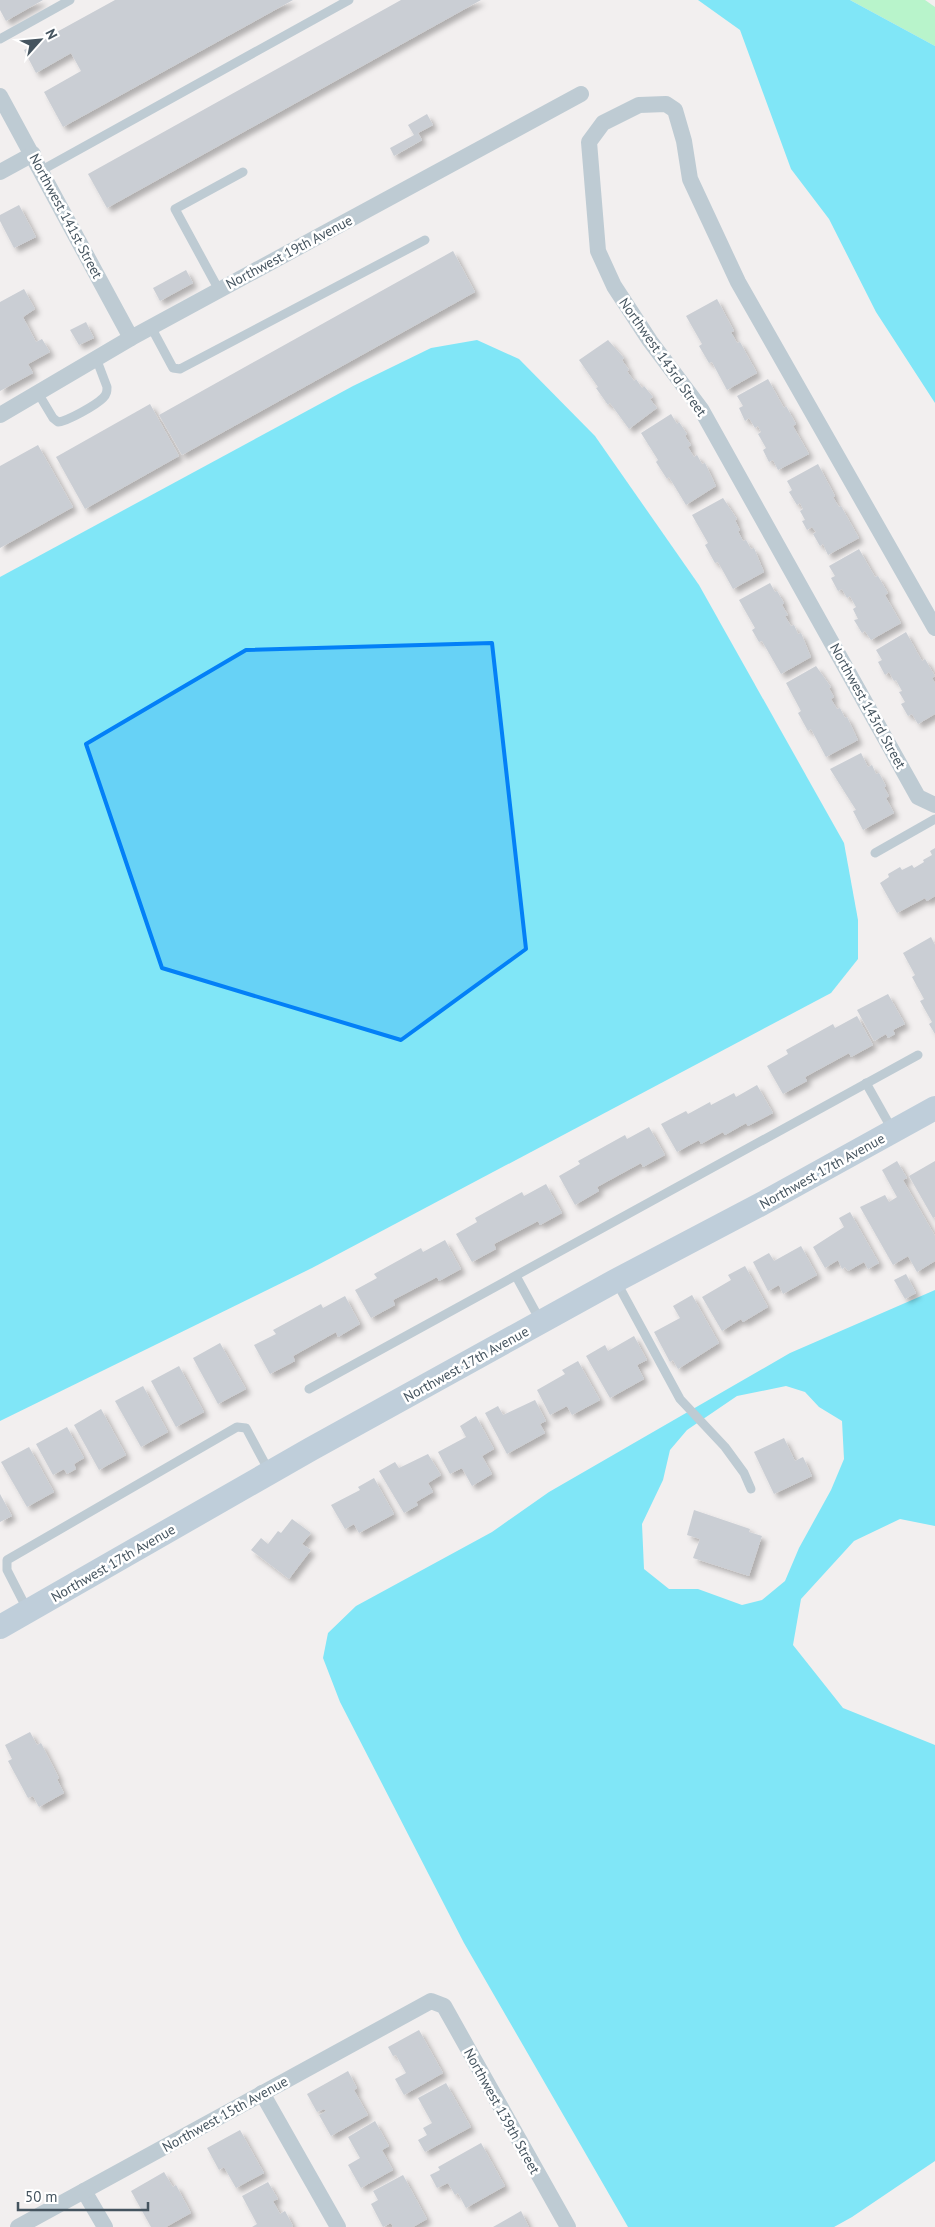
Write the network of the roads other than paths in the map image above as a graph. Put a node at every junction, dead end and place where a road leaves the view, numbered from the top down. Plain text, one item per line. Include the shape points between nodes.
1 (70, 0) edge
2 (349, 0) edge
3 (0, 40) edge
4 (581, 94) dead end
5 (0, 96) edge
6 (33, 154) junction
7 (42, 170) junction
8 (0, 172) edge
9 (243, 172) dead end
10 (425, 240) dead end
11 (218, 290) junction
12 (151, 327) junction
13 (131, 338) junction
14 (96, 358) junction
15 (38, 393) junction
16 (0, 415) edge
17 (935, 628) edge
18 (935, 805) edge
19 (935, 819) edge
20 (875, 853) dead end
21 (918, 1055) dead end
22 (866, 1083) junction
23 (935, 1108) edge
24 (894, 1131) junction
25 (516, 1276) junction
26 (615, 1281) junction
27 (542, 1322) junction
28 (309, 1389) dead end
29 (270, 1472) junction
30 (751, 1489) dead end
31 (28, 1611) junction
32 (0, 1627) edge
33 (431, 2001) joint
34 (262, 2093) junction
35 (84, 2191) junction
36 (18, 2227) edge
37 (105, 2227) edge
38 (338, 2227) edge
39 (568, 2227) edge

1 - 3 lane
2 - 7 lane
4 - 11 street, Northwest 19th Avenue
5 - 6 street, Northwest 141st Street
6 - 7 street, Northwest 141st Street
6 - 8 street
7 - 13 street, Northwest 141st Street
9 - 11 lane via 175,209
10 - 12 lane via 180,369 173,368
11 - 12 street, Northwest 19th Avenue
12 - 13 street, Northwest 19th Avenue
13 - 14 street, Northwest 19th Avenue
14 - 15 street, Northwest 19th Avenue
14 - 15 lane via 107,387 102,399 58,422
15 - 16 street, Northwest 19th Avenue
17 - 18 street, Northwest 143rd Street via 738,282 690,180 675,110 666,104 639,105 603,123 589,142 598,252 614,286 701,409 918,797
19 - 20 lane
21 - 22 lane
22 - 24 lane
22 - 25 lane
23 - 24 street, Northwest 17th Avenue
24 - 26 street, Northwest 17th Avenue
25 - 27 lane
25 - 28 lane
26 - 27 street, Northwest 17th Avenue
26 - 30 lane via 680,1399 725,1447
27 - 29 street, Northwest 17th Avenue
29 - 31 street, Northwest 17th Avenue
29 - 31 lane via 246,1428 237,1427 7,1560 6,1570
31 - 32 street, Northwest 17th Avenue
33 - 34 street, Northwest 15th Avenue
33 - 39 street, Northwest 139th Street via 444,2006
34 - 35 street, Northwest 15th Avenue
34 - 38 street
35 - 36 street, Northwest 15th Avenue
35 - 37 street

